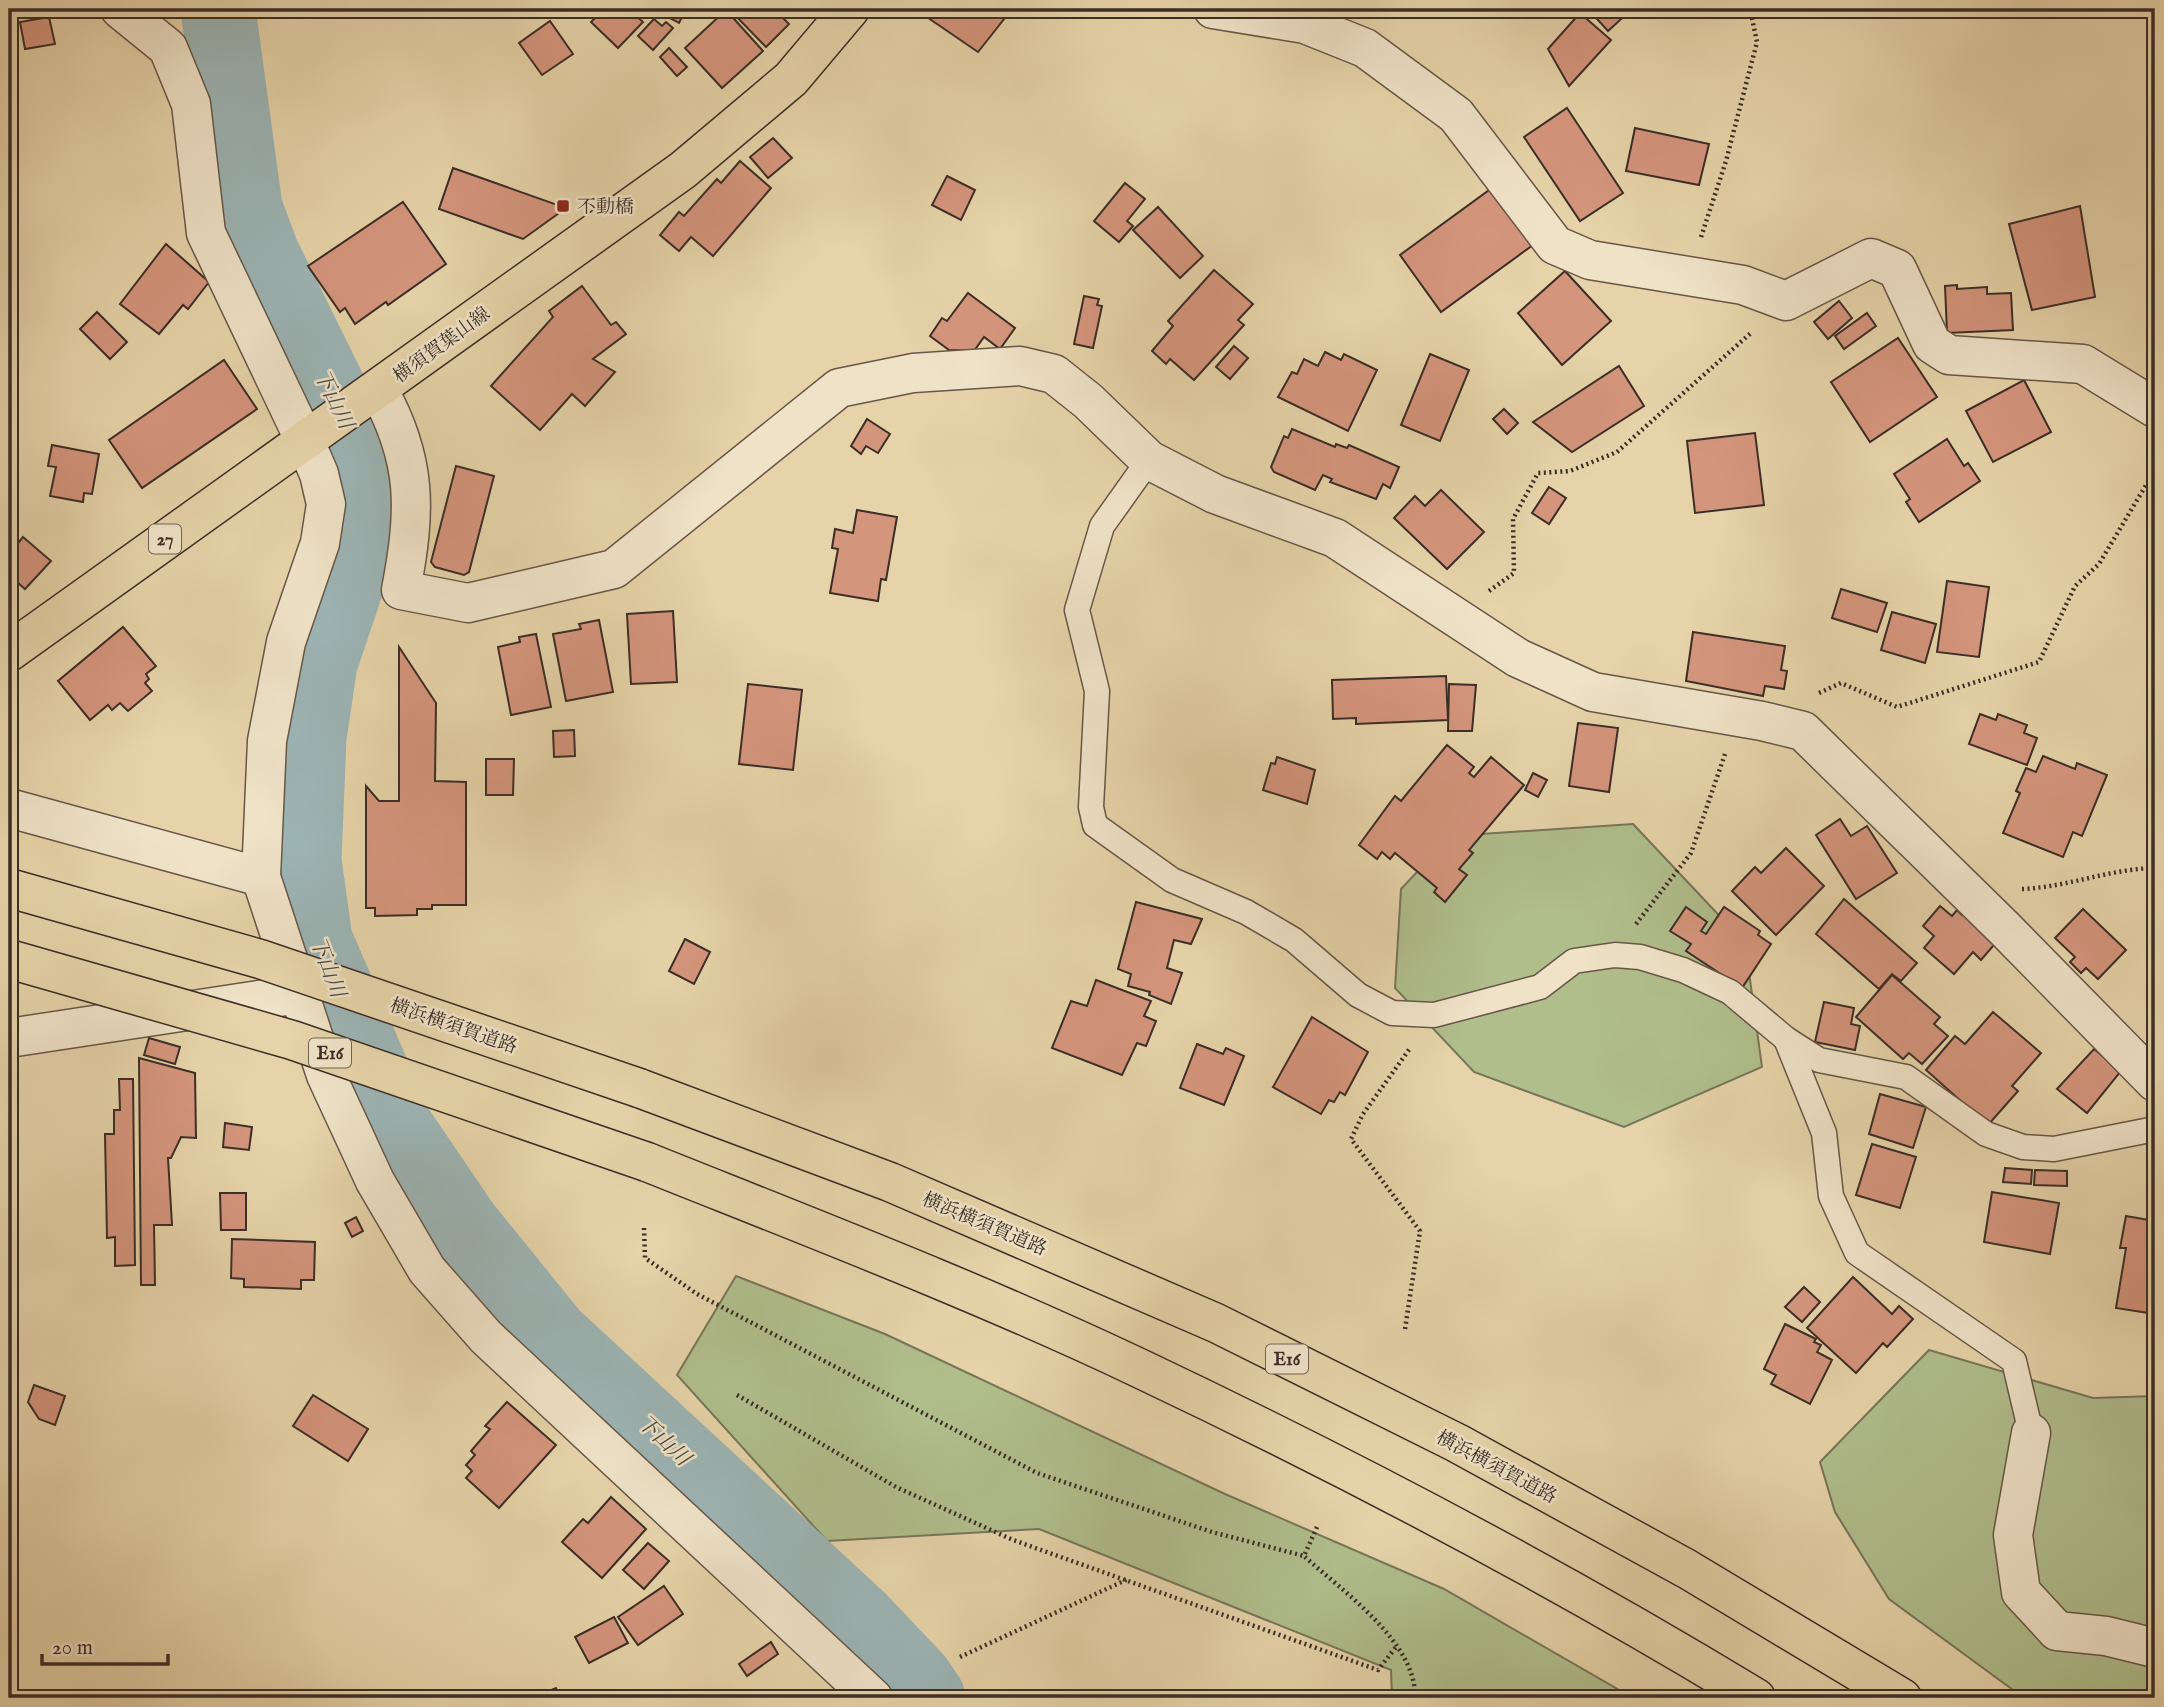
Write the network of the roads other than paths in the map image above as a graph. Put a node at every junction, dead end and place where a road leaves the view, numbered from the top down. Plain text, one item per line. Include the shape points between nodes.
1 (120, 9) edge
2 (850, 9) edge
3 (1213, 9) edge
4 (373, 392) junction
5 (2155, 408) edge
6 (312, 433) junction
7 (1149, 460) junction
8 (9, 652) edge
9 (9, 808) edge
10 (261, 877) junction
11 (9, 888) edge
12 (9, 959) edge
13 (299, 994) junction
14 (9, 1038) edge
15 (1786, 1039) junction
16 (2155, 1082) edge
17 (2155, 1129) edge
18 (2031, 1433) joint
19 (2155, 1648) edge
20 (873, 1698) edge
21 (1756, 1698) edge
22 (1902, 1698) edge

1 - 6 street via 168,48 191,104 206,233
2 - 4 main road, 横須賀葉山線 / 27 via 790,79 683,170
3 - 5 street via 1305,24 1364,48 1456,115 1555,245 1590,260 1743,285 1786,301 1871,258 1897,269 1932,344 1950,355 2083,364
4 - 6 main road, 横須賀葉山線 / 27
4 - 7 street via 405,446 411,536 401,590 468,603 614,569 839,388 913,373 1020,366 1054,374
6 - 8 main road, 横須賀葉山線 / 27
6 - 10 street via 326,504 320,542 286,642 267,741
7 - 15 lane via 1102,526 1077,610 1097,691 1091,807 1095,825 1172,880 1246,912 1294,940 1358,995 1392,1013 1434,1015 1540,987 1574,961 1615,955 1683,970 1730,992
7 - 16 street via 1215,494 1335,538 1518,658 1592,692 1803,731
9 - 10 street
10 - 13 street
11 - 22 main road, 横浜横須賀道路 / E16, bridge via 260,959 639,1088 890,1182 1216,1323 1457,1443 1675,1562
12 - 21 main road, E16, bridge via 292,1040 648,1162 879,1255 1137,1367 1441,1517
13 - 14 street
13 - 20 street via 326,1075 375,1181 427,1270 486,1337
15 - 17 lane via 1819,1059 1906,1076 1986,1135 2023,1147 2053,1149
15 - 18 lane via 1824,1133 1831,1196 1857,1253 2014,1361
18 - 19 street via 2013,1535 2021,1592 2057,1630

